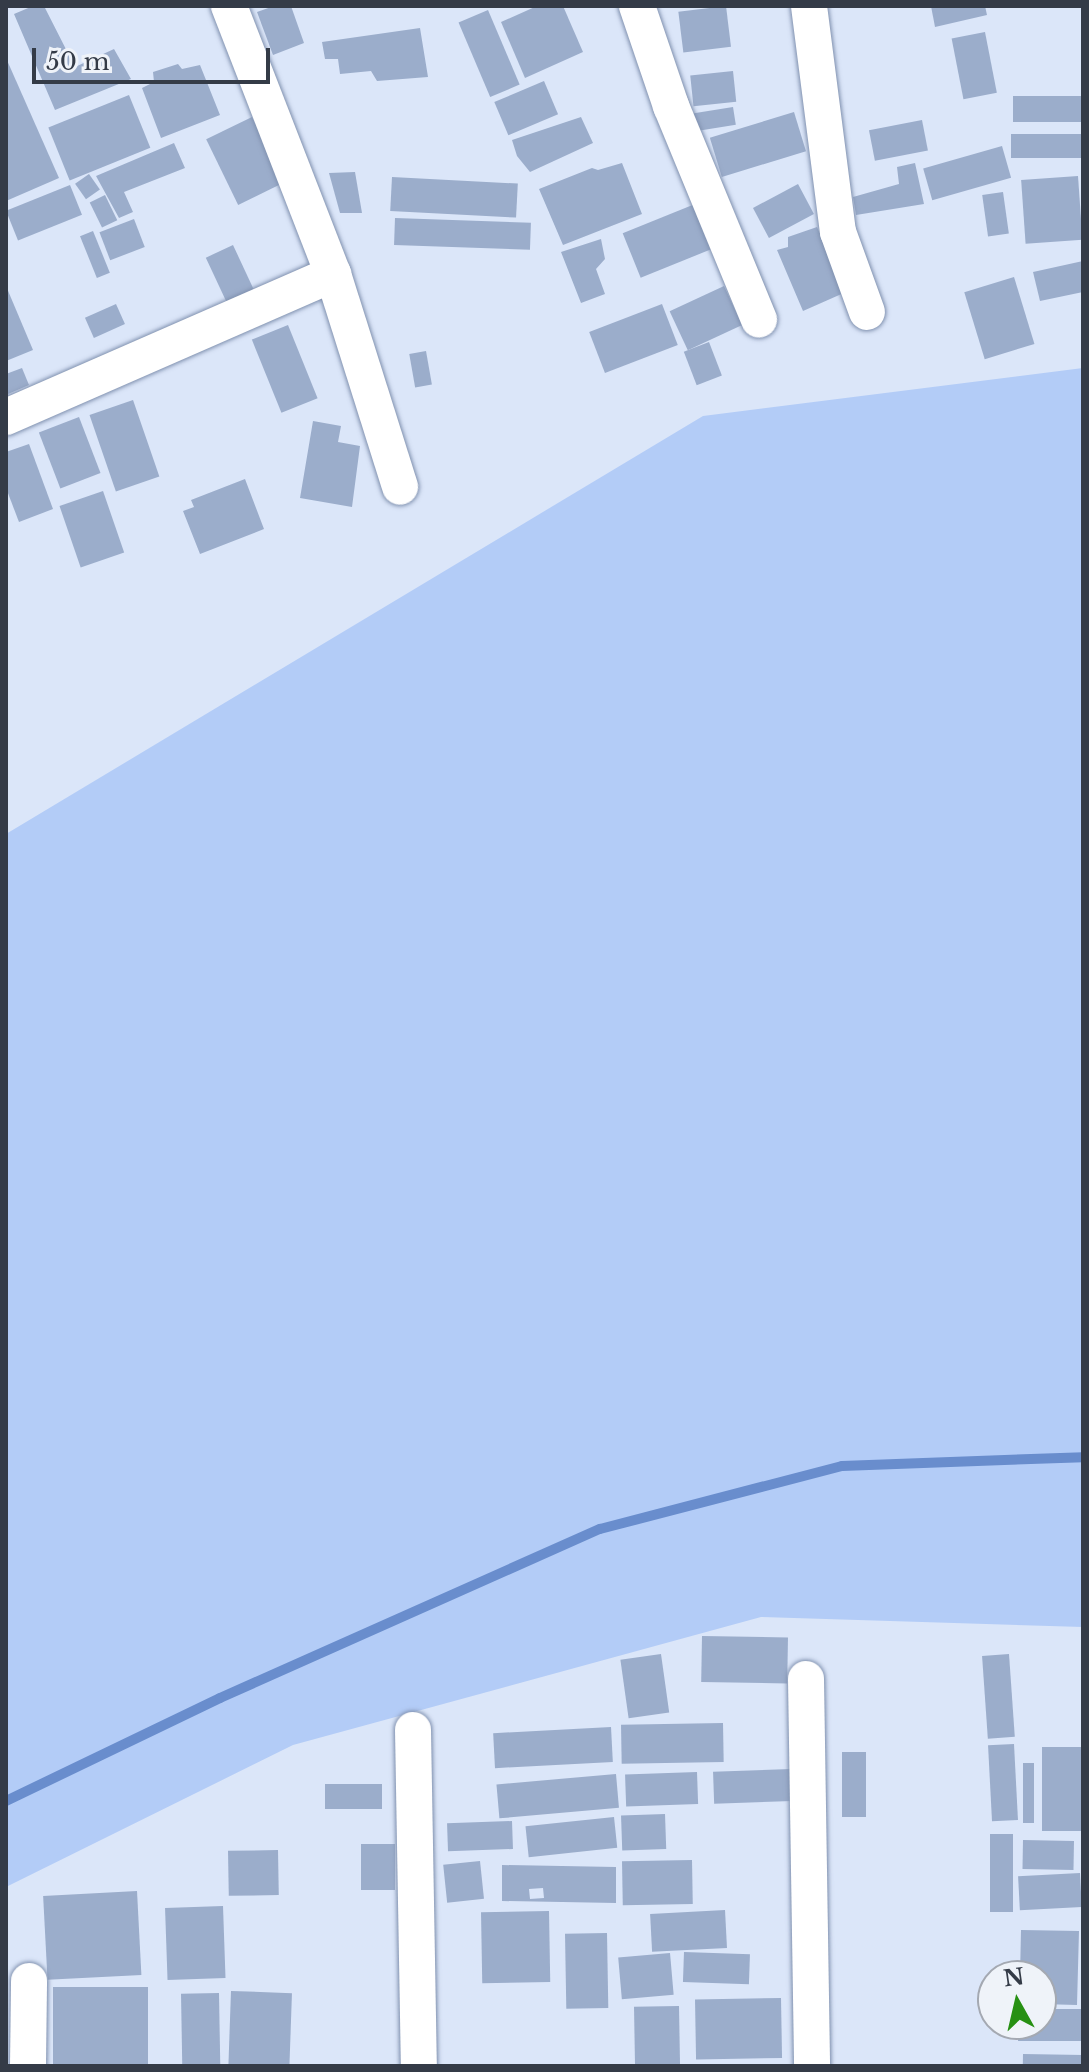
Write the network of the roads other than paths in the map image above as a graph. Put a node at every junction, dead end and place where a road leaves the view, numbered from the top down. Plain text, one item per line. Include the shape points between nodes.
1 (229, 6) edge
2 (637, 6) edge
3 (809, 6) edge
4 (333, 274) junction
5 (867, 312) dead end
6 (759, 320) dead end
7 (6, 417) edge
8 (400, 487) dead end
9 (806, 1679) dead end
10 (413, 1730) dead end
11 (29, 1981) dead end
12 (28, 2066) edge
13 (419, 2066) edge
14 (812, 2066) edge

1 - 4 street
2 - 6 street via 671,106
3 - 5 street via 838,232
4 - 7 street
4 - 8 street
9 - 14 street
10 - 13 street
11 - 12 street

